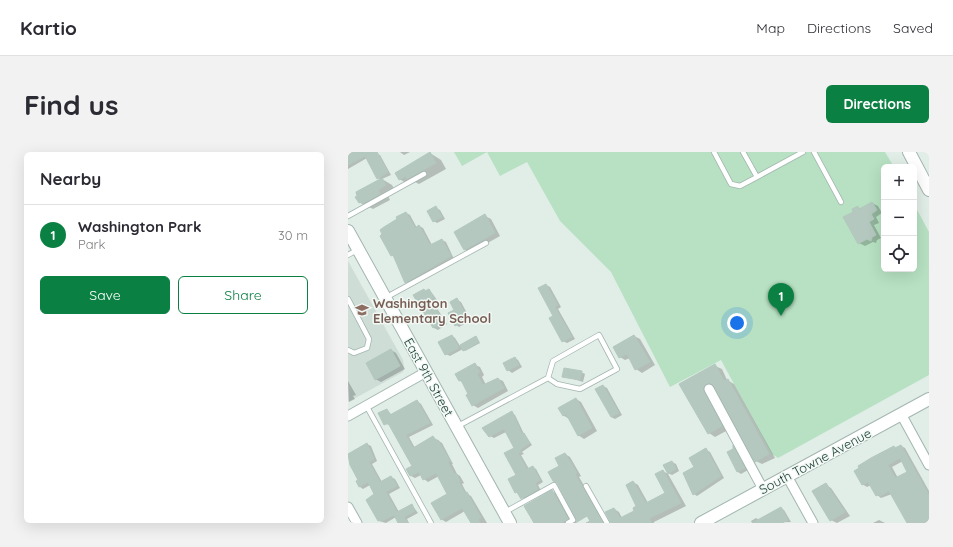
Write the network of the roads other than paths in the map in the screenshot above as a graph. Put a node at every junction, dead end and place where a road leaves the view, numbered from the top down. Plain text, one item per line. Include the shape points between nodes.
1 (714, 152) edge
2 (743, 152) edge
3 (803, 152) edge
4 (814, 152) edge
5 (908, 152) edge
6 (424, 174) dead end
7 (757, 177) junction
8 (929, 190) edge
9 (841, 202) dead end
10 (348, 216) edge
11 (348, 231) edge
12 (486, 243) dead end
13 (353, 252) edge
14 (385, 298) junction
15 (348, 299) edge
16 (348, 350) edge
17 (426, 372) junction
18 (548, 378) junction
19 (709, 389) dead end
20 (929, 399) edge
21 (366, 406) junction
22 (901, 414) junction
23 (348, 416) edge
24 (457, 427) junction
25 (929, 465) edge
26 (787, 476) junction
27 (586, 486) dead end
28 (763, 489) junction
29 (348, 507) edge
30 (507, 518) edge
31 (357, 523) edge
32 (431, 523) edge
33 (568, 523) edge
34 (607, 523) edge
35 (700, 523) edge
36 (813, 523) edge

1 - 7 lane via 731,184 740,186
2 - 7 lane
3 - 7 lane
4 - 9 lane
5 - 8 street
6 - 10 lane
11 - 13 street, East 9th Street
12 - 14 lane
13 - 14 street, East 9th Street
14 - 17 street, East 9th Street
15 - 16 lane via 369,339 367,348 360,352
17 - 21 street
17 - 24 street, East 9th Street
18 - 18 lane via 557,384 580,389 617,368 599,335 553,361
18 - 24 lane
19 - 28 street
20 - 22 street, South Towne Avenue
21 - 23 street
21 - 32 lane
22 - 25 street
22 - 26 street, South Towne Avenue
24 - 30 street, East 9th Street
26 - 28 street, South Towne Avenue
26 - 36 street
27 - 34 lane
28 - 35 street, South Towne Avenue
29 - 31 street
30 - 33 lane via 554,484 573,520

